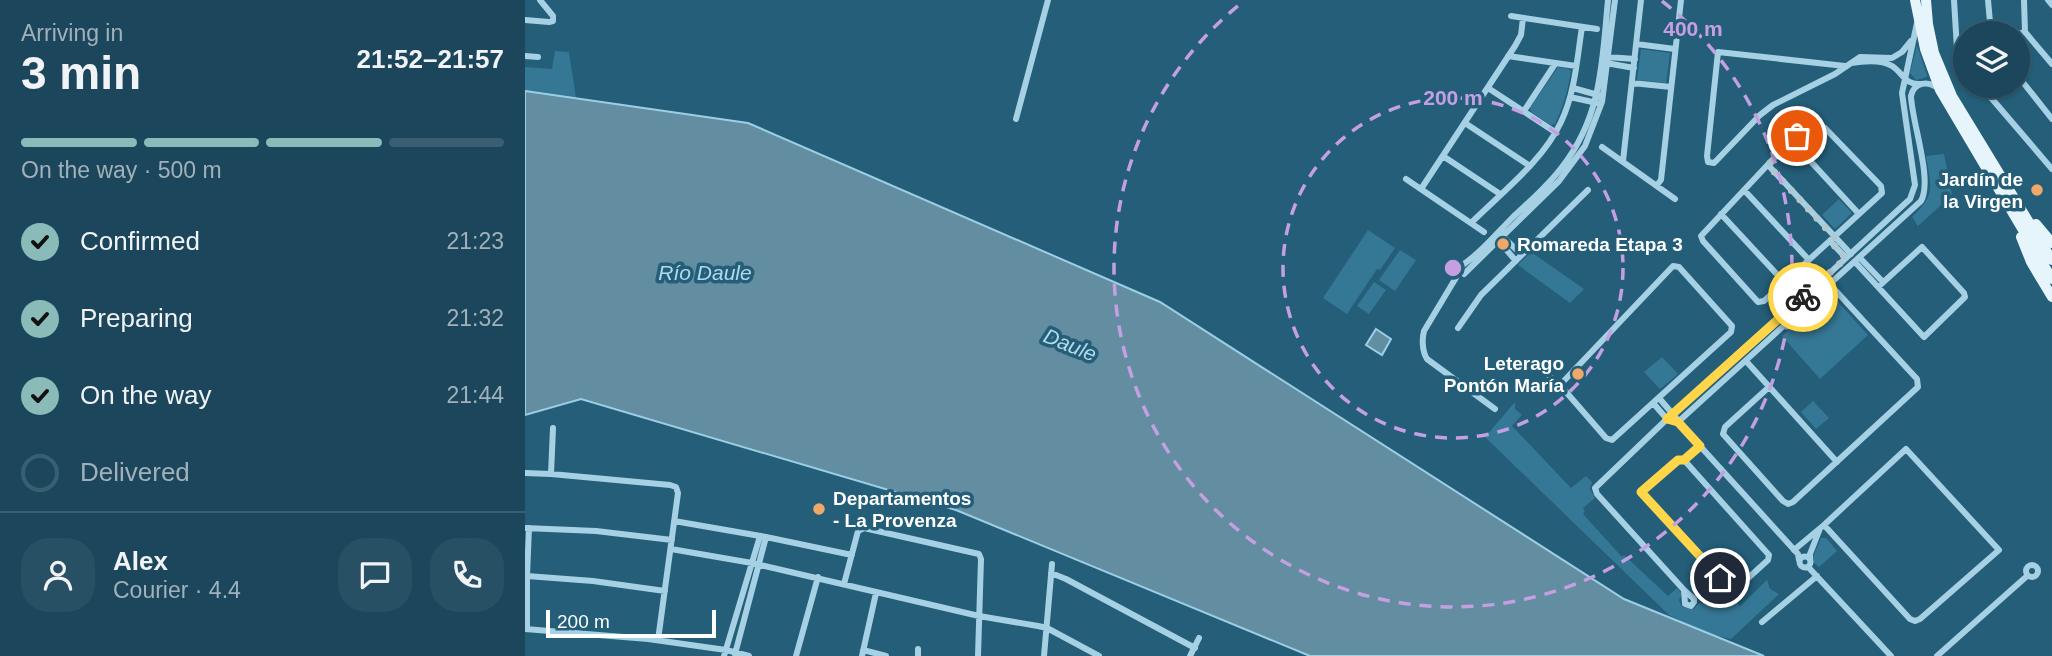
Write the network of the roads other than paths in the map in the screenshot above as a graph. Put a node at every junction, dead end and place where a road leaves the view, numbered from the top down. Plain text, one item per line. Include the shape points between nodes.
1 (540, 0) edge
2 (1048, 0) edge
3 (1608, 0) edge
4 (1615, 0) edge
5 (1641, 0) edge
6 (1681, 0) edge
7 (1954, 0) edge
8 (1988, 0) edge
9 (2024, 0) edge
10 (2048, 0) edge
11 (1919, 1) edge
12 (2052, 5) edge
13 (1511, 16) dead end
14 (1524, 19) junction
15 (525, 20) edge
16 (1957, 21) edge
17 (1990, 21) edge
18 (2022, 21) edge
19 (1582, 27) junction
20 (1597, 29) dead end
21 (1915, 36) junction
22 (2030, 42) edge
23 (1636, 44) junction
24 (1675, 49) junction
25 (525, 56) edge
26 (1509, 56) junction
27 (538, 57) dead end
28 (1635, 59) junction
29 (1606, 60) junction
30 (1555, 64) junction
31 (2052, 64) edge
32 (1847, 65) junction
33 (1576, 66) junction
34 (1634, 68) junction
35 (1904, 78) junction
36 (1632, 83) junction
37 (1920, 84) junction
38 (1671, 87) junction
39 (1488, 88) junction
40 (1573, 88) junction
41 (1940, 90) junction
42 (2030, 91) edge
43 (1570, 97) junction
44 (1991, 98) edge
45 (1598, 100) junction
46 (1524, 111) junction
47 (1016, 119) dead end
48 (2052, 119) edge
49 (1465, 123) junction
50 (1556, 132) junction
51 (1791, 140) junction
52 (1602, 147) dead end
53 (1443, 156) junction
54 (1623, 161) junction
55 (1768, 165) junction
56 (1530, 166) junction
57 (1923, 169) junction
58 (2052, 169) edge
59 (1913, 171) junction
60 (1406, 179) dead end
61 (1657, 186) junction
62 (1421, 189) junction
63 (1588, 190) dead end
64 (1744, 190) junction
65 (1500, 194) junction
66 (1675, 199) dead end
67 (2013, 205) junction
68 (1721, 214) junction
69 (1859, 214) junction
70 (1471, 223) junction
71 (1484, 232) dead end
72 (1499, 237) junction
73 (1832, 239) junction
74 (2052, 243) edge
75 (1522, 255) junction
76 (1848, 256) junction
77 (1809, 260) junction
78 (1857, 260) junction
79 (2052, 260) edge
80 (1516, 261) junction
81 (1824, 278) junction
82 (2052, 279) edge
83 (1784, 282) junction
84 (1830, 285) junction
85 (1880, 285) junction
86 (2052, 297) edge
87 (1458, 328) dead end
88 (1746, 361) junction
89 (1548, 374) dead end
90 (1560, 385) junction
91 (1769, 387) junction
92 (1656, 400) junction
93 (1495, 409) dead end
94 (1669, 417) junction
95 (1678, 422) junction
96 (553, 428) dead end
97 (1700, 446) junction
98 (1684, 460) junction
99 (1837, 462) junction
100 (525, 473) edge
101 (551, 474) junction
102 (674, 520) junction
103 (1821, 527) junction
104 (527, 528) edge
105 (763, 536) junction
106 (672, 540) junction
107 (671, 549) junction
108 (852, 555) junction
109 (1804, 560) junction
110 (755, 564) junction
111 (1052, 564) dead end
112 (1051, 573) junction
113 (527, 576) junction
114 (1817, 576) junction
115 (2027, 576) dead end
116 (818, 577) junction
117 (843, 584) junction
118 (1684, 590) dead end
119 (666, 591) junction
120 (876, 593) junction
121 (979, 617) junction
122 (1762, 622) dead end
123 (1047, 628) junction
124 (526, 629) edge
125 (1199, 638) dead end
126 (658, 640) junction
127 (1195, 648) junction
128 (725, 653) edge
129 (862, 653) edge
130 (735, 654) edge
131 (749, 656) edge
132 (796, 656) edge
133 (886, 656) edge
134 (978, 656) edge
135 (1044, 656) edge
136 (1099, 656) edge
137 (1190, 656) edge
138 (1891, 656) edge
139 (1937, 656) edge

1 - 15 street via 553,20
2 - 47 street
3 - 29 street
4 - 29 street
5 - 23 street
6 - 24 street
7 - 16 street
8 - 17 street
9 - 18 street
10 - 12 street
11 - 21 street
11 - 41 main road via 1925,49
11 - 67 main road via 1945,80
13 - 14 street
14 - 19 street
14 - 26 street
19 - 20 street
19 - 33 street
21 - 32 street via 1897,56 1863,56
21 - 35 street
22 - 31 street
23 - 24 street
23 - 28 street
24 - 38 street
25 - 27 street
26 - 30 street
26 - 39 street
28 - 29 street
28 - 34 street
29 - 34 street
29 - 45 street
30 - 33 street
30 - 46 street
32 - 32 street via 1718,52 1708,162 1714,163 1766,109
32 - 35 street via 1886,63
33 - 40 street
34 - 36 street
35 - 37 street
35 - 59 street
36 - 38 street
36 - 54 street
37 - 41 street
37 - 57 street via 1912,92 1911,103
38 - 61 street
39 - 46 street
39 - 49 street
40 - 43 street
40 - 45 street
41 - 67 main road
42 - 48 street
43 - 45 street
43 - 50 street
44 - 58 street
45 - 72 street via 1579,144
46 - 50 street
49 - 53 street
49 - 56 street
50 - 56 street
51 - 55 street
51 - 69 street
51 - 69 street via 1823,126 1881,186 1881,195
52 - 54 street
53 - 62 street
53 - 65 street
54 - 61 street
55 - 64 street
55 - 73 street
56 - 65 street
57 - 59 street
57 - 78 street via 1921,201
59 - 76 street via 1910,199
60 - 62 street
61 - 66 street
62 - 70 street
63 - 75 street
64 - 68 street
64 - 77 street
65 - 70 street
67 - 74 main road
67 - 79 main road
67 - 82 main road
67 - 86 main road via 2031,262
68 - 83 street
68 - 83 street via 1701,236 1703,241 1758,302
69 - 73 street
70 - 71 street
72 - 75 street
72 - 80 street
72 - 93 street via 1460,273 1423,338 1427,359
73 - 76 street
73 - 77 street
75 - 80 street
76 - 81 street
77 - 83 street
78 - 84 street
78 - 85 street
80 - 87 street via 1481,295
81 - 84 street
81 - 94 street
84 - 88 street
84 - 99 street via 1918,384
85 - 85 street via 1924,337 1965,297 1922,247
88 - 91 street
88 - 95 street
89 - 90 street
90 - 92 street via 1610,440
90 - 92 street via 1675,266 1733,328
91 - 99 street
91 - 99 street via 1723,429 1732,446 1788,504
92 - 94 street
94 - 95 street
94 - 118 street via 1595,490
95 - 97 street
96 - 101 street
97 - 98 street
97 - 109 street
98 - 98 street via 1678,460 1641,492 1735,590 1769,555
100 - 101 street
101 - 102 street via 676,487
102 - 105 street
102 - 106 street
103 - 103 street via 1915,621 1999,550 1906,449
103 - 109 street
103 - 109 street
104 - 106 street
104 - 113 street
105 - 108 street
105 - 110 street
106 - 107 street
107 - 110 street
107 - 119 street
108 - 117 street
108 - 121 street via 858,531 867,528 979,554
109 - 114 street
110 - 116 street
110 - 128 street
110 - 130 street
111 - 112 street
112 - 123 street
112 - 127 street
113 - 119 street
113 - 124 street
114 - 122 street
114 - 138 street
115 - 139 street
116 - 117 street
116 - 132 street
117 - 120 street
119 - 126 street
120 - 121 street
120 - 129 street
121 - 123 street
121 - 134 street
123 - 135 street
123 - 136 street
124 - 126 street
125 - 127 street
126 - 128 street
127 - 137 street
128 - 130 street
129 - 133 street
130 - 131 street

